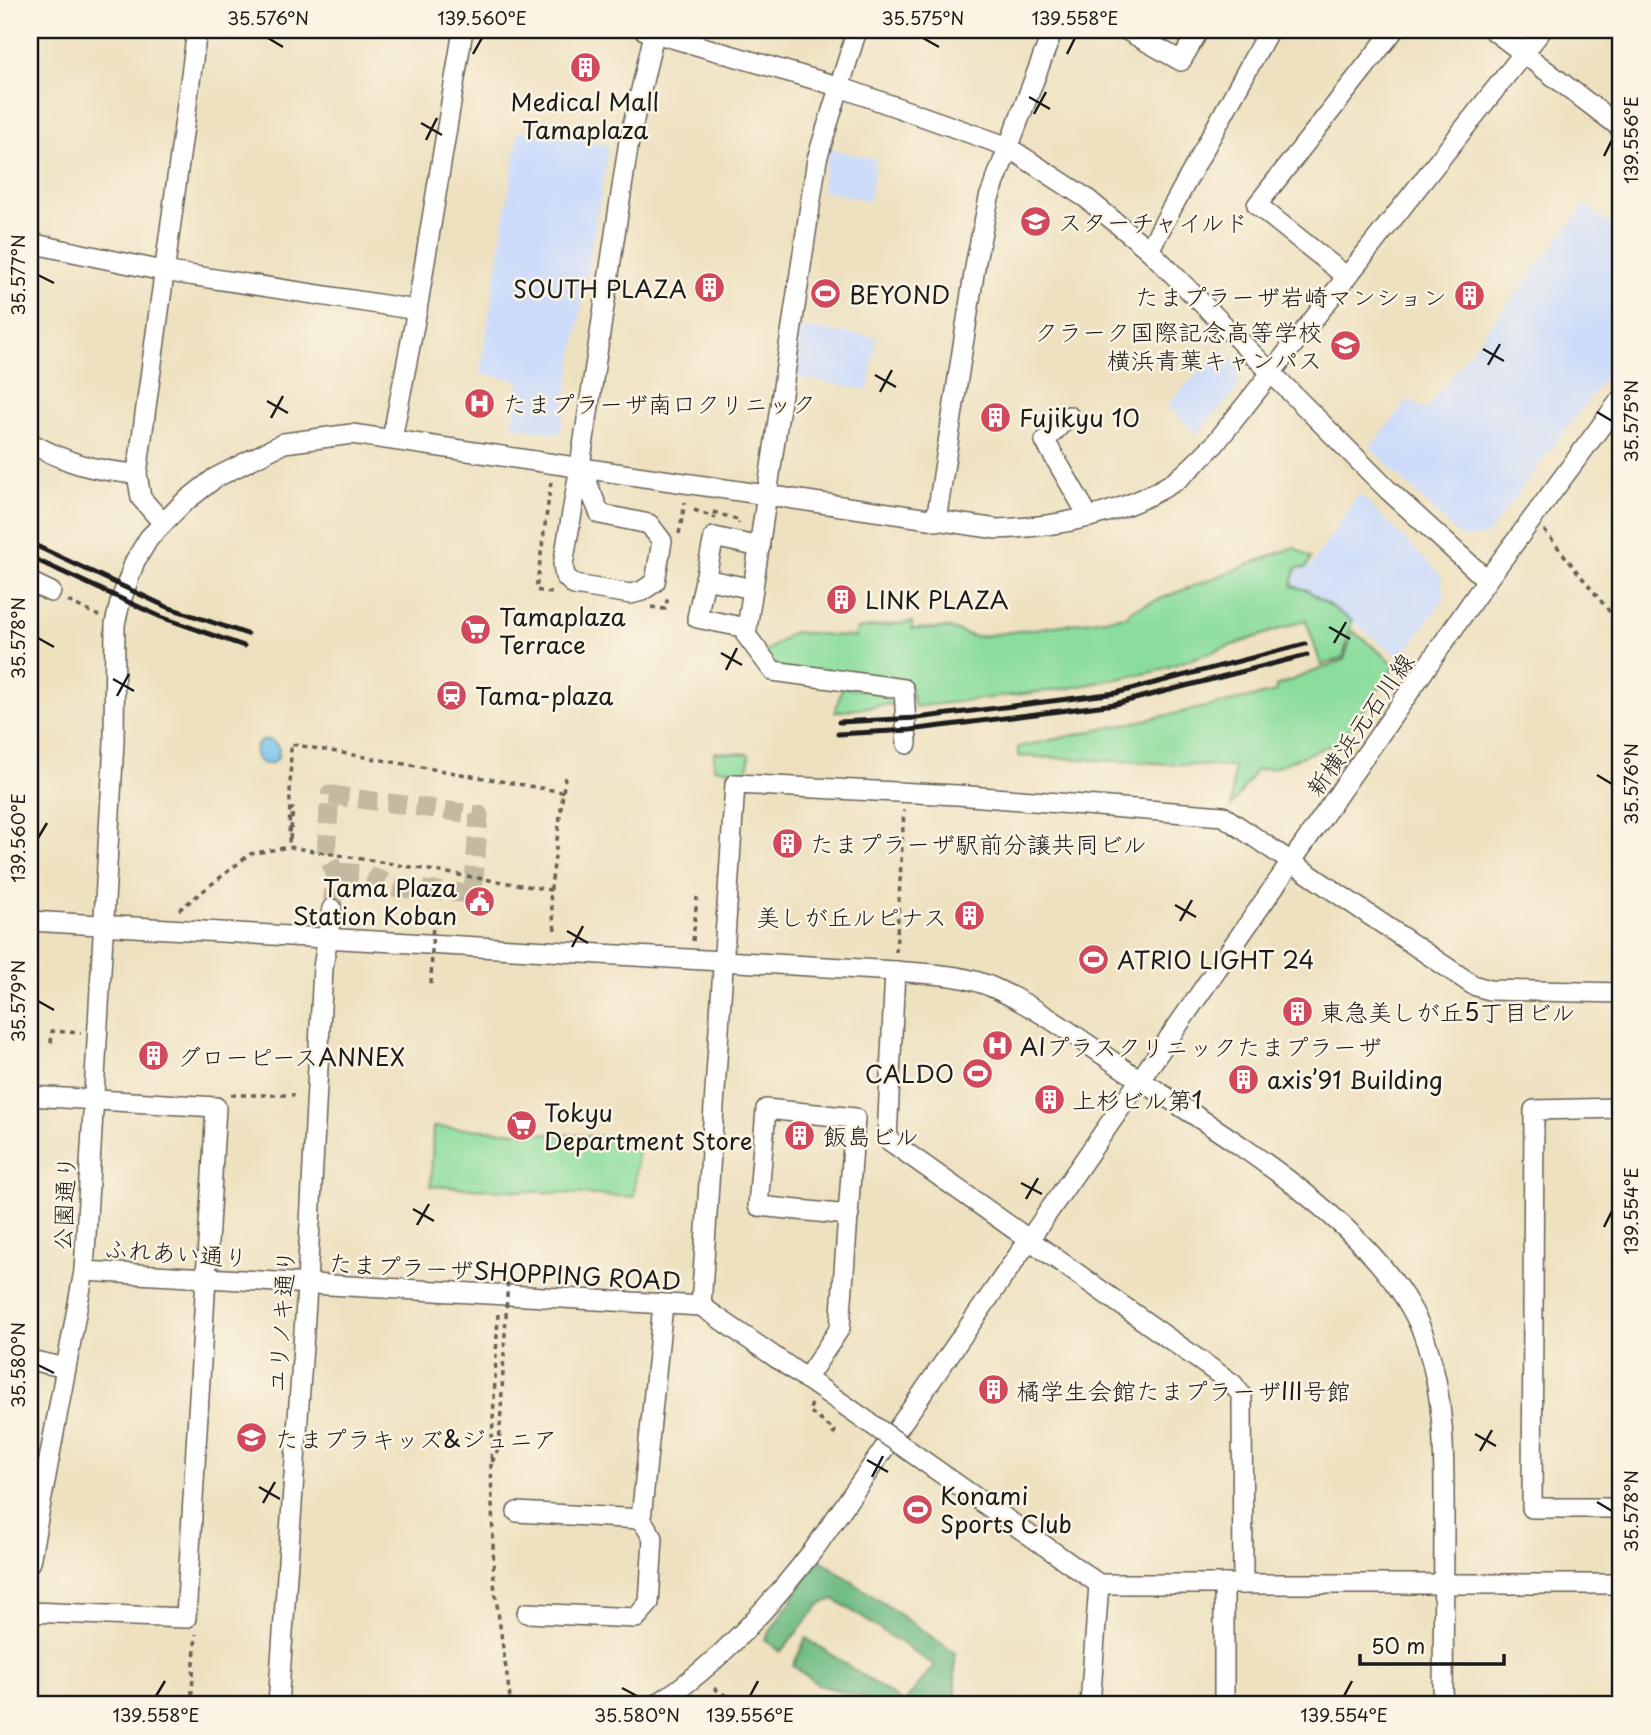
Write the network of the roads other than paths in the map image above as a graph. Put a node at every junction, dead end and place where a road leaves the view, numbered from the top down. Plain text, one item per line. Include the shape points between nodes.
1 (197, 30) edge
2 (463, 30) edge
3 (857, 30) edge
4 (1053, 30) edge
5 (1126, 30) edge
6 (1199, 30) edge
7 (1269, 30) edge
8 (1394, 30) edge
9 (1493, 30) edge
10 (1542, 30) edge
11 (651, 31) edge
12 (1523, 53) junction
13 (837, 86) junction
14 (1621, 128) edge
15 (1006, 146) junction
16 (30, 243) edge
17 (1149, 250) junction
18 (163, 271) junction
19 (1347, 277) junction
20 (417, 310) junction
21 (1273, 373) junction
22 (1621, 399) edge
23 (1069, 416) dead end
24 (392, 439) junction
25 (30, 443) edge
26 (580, 466) junction
27 (137, 474) junction
28 (768, 495) junction
29 (1089, 517) junction
30 (936, 521) junction
31 (162, 522) junction
32 (760, 547) junction
33 (705, 579) junction
34 (1486, 580) junction
35 (30, 582) edge
36 (753, 589) junction
37 (51, 592) road end
38 (747, 628) junction
39 (907, 744) dead end
40 (1291, 860) junction
41 (332, 909) tunnel mouth
42 (30, 921) edge
43 (104, 926) junction
44 (329, 940) junction
45 (896, 961) junction
46 (724, 963) junction
47 (1621, 993) edge
48 (1139, 1079) junction
49 (30, 1096) edge
50 (92, 1100) junction
51 (1621, 1108) edge
52 (849, 1214) junction
53 (1028, 1239) junction
54 (84, 1271) junction
55 (205, 1277) junction
56 (307, 1284) junction
57 (663, 1304) junction
58 (701, 1306) junction
59 (30, 1360) edge
60 (66, 1367) junction
61 (806, 1379) junction
62 (37, 1475) edge
63 (1621, 1508) edge
64 (517, 1512) dead end
65 (640, 1518) junction
66 (30, 1562) edge
67 (1444, 1583) junction
68 (1098, 1584) junction
69 (1224, 1584) junction
70 (1244, 1584) junction
71 (1621, 1584) edge
72 (30, 1612) edge
73 (527, 1613) dead end
74 (278, 1705) edge
75 (656, 1705) edge
76 (1090, 1705) edge
77 (1224, 1705) edge
78 (1443, 1705) edge

1 - 18 street
2 - 20 street
3 - 13 street
4 - 15 street
5 - 6 street via 1181,61
7 - 17 street
8 - 19 street via 1257,205
9 - 12 street
10 - 12 street, 公園通り
11 - 13 street
11 - 26 street via 628,141
12 - 14 street
12 - 19 street, 公園通り
13 - 15 street
13 - 28 street via 817,159
15 - 17 street via 1086,198
15 - 30 street via 976,261
16 - 18 street
17 - 21 street
18 - 20 street
18 - 27 street
19 - 21 street, 公園通り
20 - 24 street
21 - 29 street, 公園通り via 1214,445 1175,481 1132,504
21 - 34 street via 1388,490
22 - 34 street, 新横浜元石川線
23 - 29 street via 1045,441
24 - 26 street, 公園通り
24 - 31 street, 公園通り via 352,434 284,443 215,478
25 - 27 street via 92,470
26 - 26 street via 600,514 649,524 662,541 655,582 642,591 631,594 573,585 565,576 565,545
26 - 28 street, 公園通り
27 - 31 street via 141,498
28 - 30 street, 公園通り
28 - 32 street
29 - 30 street, 公園通り via 1049,527 997,529
31 - 43 street, 公園通り via 135,561 114,624 114,742
32 - 33 street via 714,537
32 - 36 street
33 - 36 street
33 - 38 street via 697,618
34 - 40 street, 新横浜元石川線
35 - 37 street
36 - 38 street
38 - 39 street via 746,635 773,671 904,689
40 - 46 street, たまプラーザSHOPPING ROAD via 1223,816 735,784
40 - 47 street via 1482,989
40 - 48 street, 新横浜元石川線
41 - 44 street, ユリノキ通り
42 - 43 street
43 - 44 street
43 - 50 street, 公園通り
44 - 46 street
44 - 56 street, ユリノキ通り via 323,968
45 - 46 street
45 - 48 street via 993,987
45 - 53 street via 887,1139
46 - 58 street, たまプラーザSHOPPING ROAD
48 - 53 street
48 - 67 street via 1326,1210 1382,1266 1408,1305 1425,1338 1442,1419
49 - 50 street
50 - 54 street, 公園通り
50 - 55 street via 216,1107
51 - 63 street via 1534,1110 1532,1508
52 - 52 street via 855,1118 766,1109 758,1206
52 - 61 street via 840,1328
53 - 70 street via 1233,1384 1242,1396
53 - 75 street via 872,1468 774,1600 708,1666
54 - 55 street, ふれあい通り
54 - 60 street, 公園通り
55 - 56 street, ふれあい通り
55 - 72 street via 186,1618
56 - 57 street, たまプラーザSHOPPING ROAD
56 - 74 street, ユリノキ通り
57 - 58 street, たまプラーザSHOPPING ROAD
57 - 65 street
58 - 61 street, たまプラーザSHOPPING ROAD
59 - 60 street
60 - 62 street, 公園通り
61 - 68 street, たまプラーザSHOPPING ROAD, bridge
62 - 66 street, 公園通り
64 - 65 street
65 - 73 street via 653,1538 649,1603 636,1618
67 - 70 street
67 - 71 street
67 - 78 street
68 - 69 street
68 - 76 street
69 - 70 street
69 - 77 street

